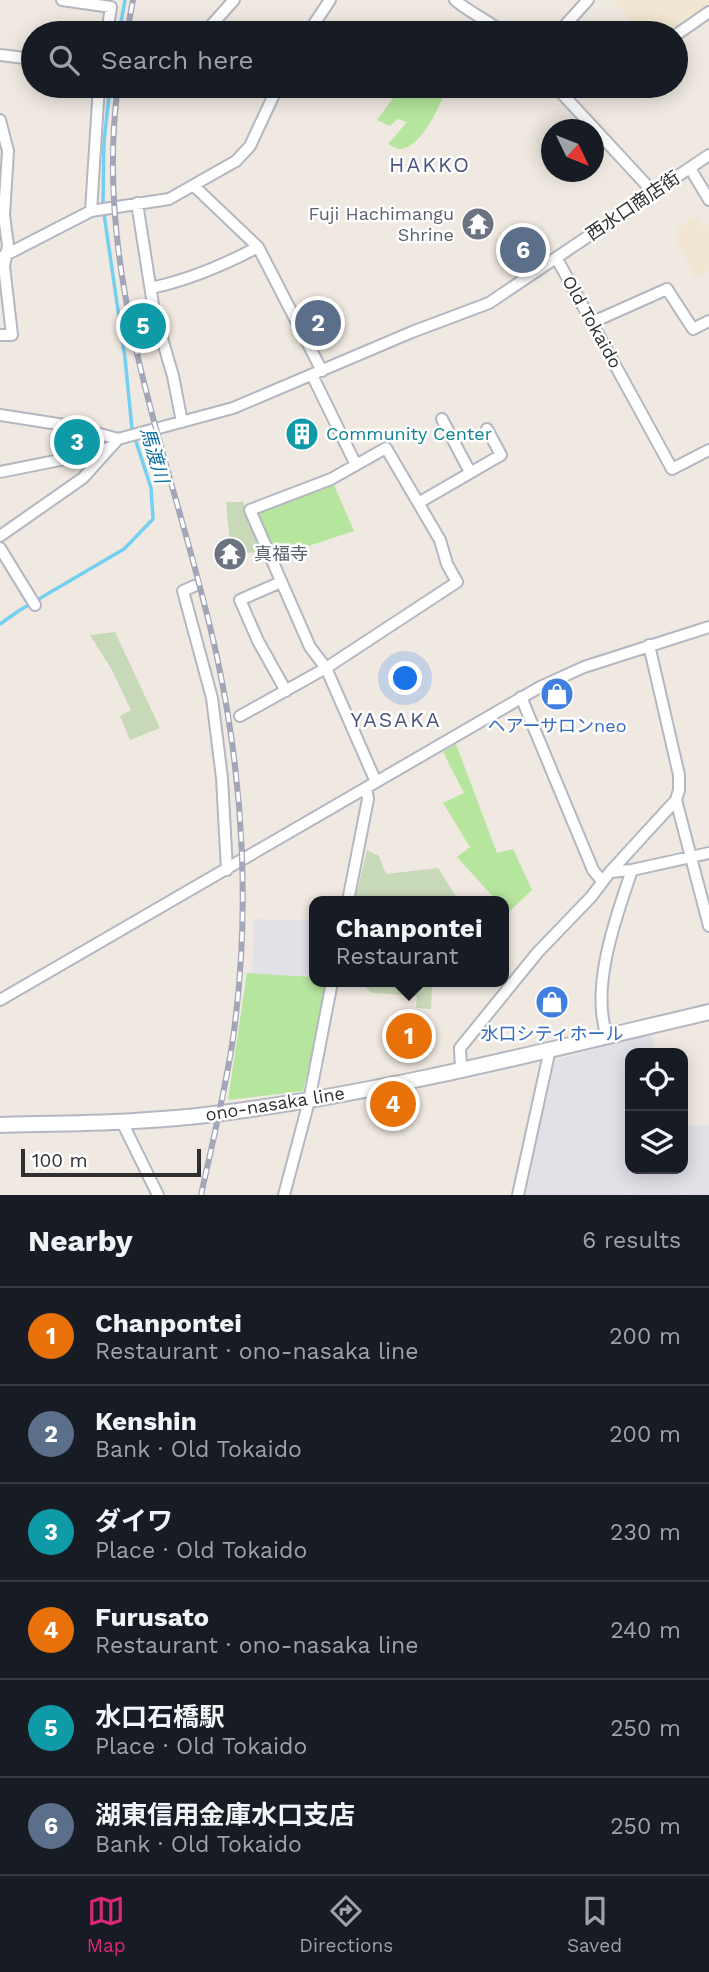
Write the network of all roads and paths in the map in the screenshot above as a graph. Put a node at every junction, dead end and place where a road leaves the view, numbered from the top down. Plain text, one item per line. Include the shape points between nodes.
1 (62, 0) edge
2 (234, 0) edge
3 (330, 0) edge
4 (455, 0) edge
5 (588, 0) edge
6 (709, 12) edge
7 (109, 21) edge
8 (215, 21) edge
9 (316, 21) edge
10 (487, 21) edge
11 (569, 21) edge
12 (688, 27) edge
13 (0, 55) edge
14 (21, 58) edge
15 (98, 98) edge
16 (270, 98) edge
17 (566, 98) edge
18 (0, 120) edge
19 (709, 155) edge
20 (690, 168) junction
21 (194, 186) junction
22 (653, 192) junction
23 (709, 200) edge
24 (137, 203) junction
25 (91, 211) junction
26 (258, 247) junction
27 (3, 257) edge
28 (557, 258) junction
29 (150, 288) junction
30 (709, 321) edge
31 (593, 322) junction
32 (0, 335) edge
33 (317, 373) junction
34 (0, 415) edge
35 (442, 419) dead end
36 (183, 422) junction
37 (487, 429) dead end
38 (124, 439) junction
39 (709, 450) edge
40 (356, 465) junction
41 (0, 472) edge
42 (470, 472) junction
43 (420, 502) junction
44 (0, 536) edge
45 (0, 548) edge
46 (281, 582) junction
47 (194, 586) dead end
48 (34, 603) dead end
49 (709, 627) edge
50 (649, 645) junction
51 (326, 668) junction
52 (286, 691) junction
53 (522, 697) junction
54 (240, 716) dead end
55 (371, 785) junction
56 (676, 800) junction
57 (709, 853) edge
58 (692, 858) junction
59 (227, 870) junction
60 (632, 870) junction
61 (610, 872) junction
62 (602, 881) junction
63 (349, 896) edge
64 (709, 926) edge
65 (509, 975) edge
66 (516, 978) junction
67 (331, 987) edge
68 (509, 987) edge
69 (509, 987) edge
70 (0, 1000) edge
71 (709, 1012) edge
72 (607, 1036) junction
73 (550, 1049) junction
74 (461, 1069) junction
75 (309, 1101) junction
76 (122, 1122) junction
77 (0, 1125) edge
78 (158, 1195) edge
79 (285, 1195) edge
80 (517, 1195) edge

1 - 7 street via 111,7
2 - 8 street
3 - 9 street
4 - 10 street
5 - 11 street
6 - 12 street
13 - 14 street
15 - 25 street
16 - 21 street via 250,146 236,161
17 - 22 street
18 - 27 street via 8,152 4,215 8,246
19 - 20 street, 西水口商店街
20 - 22 street, 西水口商店街
20 - 23 street
21 - 24 street via 169,199
21 - 26 street
22 - 28 street, 西水口商店街
24 - 25 street
24 - 29 street
25 - 27 street
26 - 29 street via 180,282
26 - 33 street
27 - 32 street via 12,335
28 - 31 street, Old Tokaido
28 - 33 street, Old Tokaido via 489,303
29 - 36 street
30 - 31 street via 693,329 667,289
31 - 39 street, Old Tokaido via 672,469
33 - 36 street, Old Tokaido via 233,408
33 - 40 street
34 - 38 street
35 - 42 street
36 - 38 street, Old Tokaido
37 - 42 street via 500,455
38 - 41 street, Old Tokaido via 95,453
38 - 44 street via 83,478
40 - 43 street via 386,448
40 - 46 street via 250,510
42 - 43 street
43 - 51 street via 457,582
45 - 48 street
46 - 51 street via 310,647
46 - 52 street via 240,600
47 - 59 street via 183,592 212,698
49 - 50 street
50 - 53 street via 584,667
50 - 56 street via 679,775
51 - 52 street
51 - 55 street
52 - 54 street
53 - 55 street
53 - 62 street via 593,870
55 - 59 street
55 - 63 street
56 - 58 street
56 - 61 street
57 - 58 street
58 - 60 street
58 - 64 street
59 - 70 street
60 - 61 street
60 - 72 street via 603,979 600,1004
61 - 62 street
62 - 66 street
65 - 66 street
66 - 69 street
67 - 75 street
68 - 74 street via 460,1048
71 - 72 main road, ono-nasaka line
72 - 73 main road, ono-nasaka line
73 - 74 main road, ono-nasaka line
73 - 80 street
74 - 75 main road, ono-nasaka line
75 - 76 main road, ono-nasaka line
75 - 79 street
76 - 77 main road, ono-nasaka line
76 - 78 street

